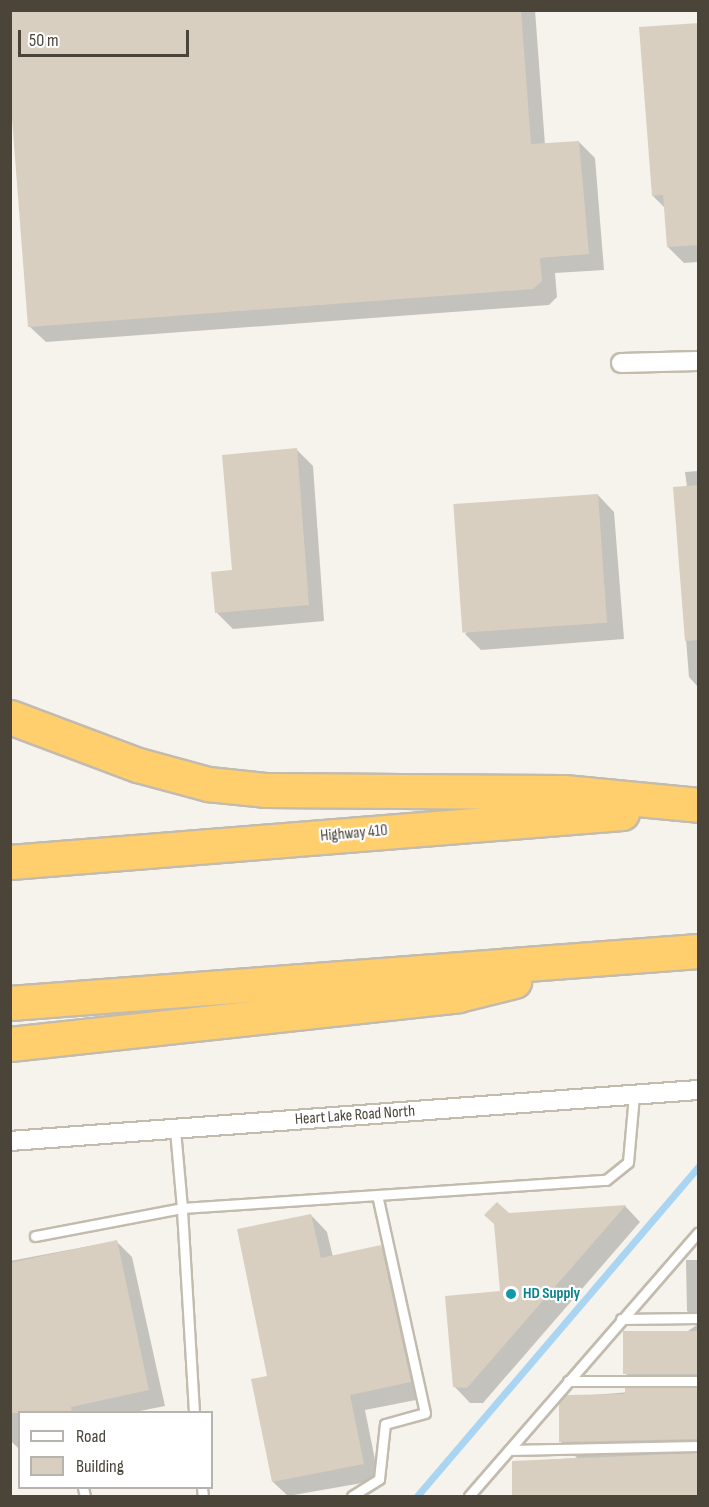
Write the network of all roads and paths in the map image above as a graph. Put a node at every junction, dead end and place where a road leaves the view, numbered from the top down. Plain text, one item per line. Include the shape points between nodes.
1 (699, 361) edge
2 (621, 363) dead end
3 (10, 717) edge
4 (699, 806) edge
5 (10, 862) edge
6 (699, 951) edge
7 (599, 959) junction
8 (10, 1003) edge
9 (10, 1044) edge
10 (699, 1090) edge
11 (634, 1095) junction
12 (175, 1130) junction
13 (10, 1141) edge
14 (377, 1195) junction
15 (182, 1208) junction
16 (699, 1233) edge
17 (35, 1236) dead end
18 (699, 1318) edge
19 (621, 1319) junction
20 (699, 1381) edge
21 (568, 1382) junction
22 (194, 1411) edge
23 (699, 1446) edge
24 (509, 1450) junction
25 (352, 1497) edge
26 (469, 1497) edge

1 - 2 street
3 - 4 highway via 138,765 208,784 265,790 564,792
4 - 5 highway, Highway 410
6 - 7 highway
7 - 8 highway
7 - 9 highway via 458,995
10 - 11 street, Heart Lake Road North
11 - 12 street, Heart Lake Road North
11 - 14 lane via 628,1162 606,1180
12 - 13 street, Heart Lake Road North
12 - 15 lane
14 - 15 lane
14 - 25 lane via 425,1413 386,1424 379,1479
15 - 17 lane
15 - 22 lane
16 - 19 lane
18 - 19 lane
19 - 21 lane
20 - 21 lane
21 - 24 lane
23 - 24 lane
24 - 26 lane

